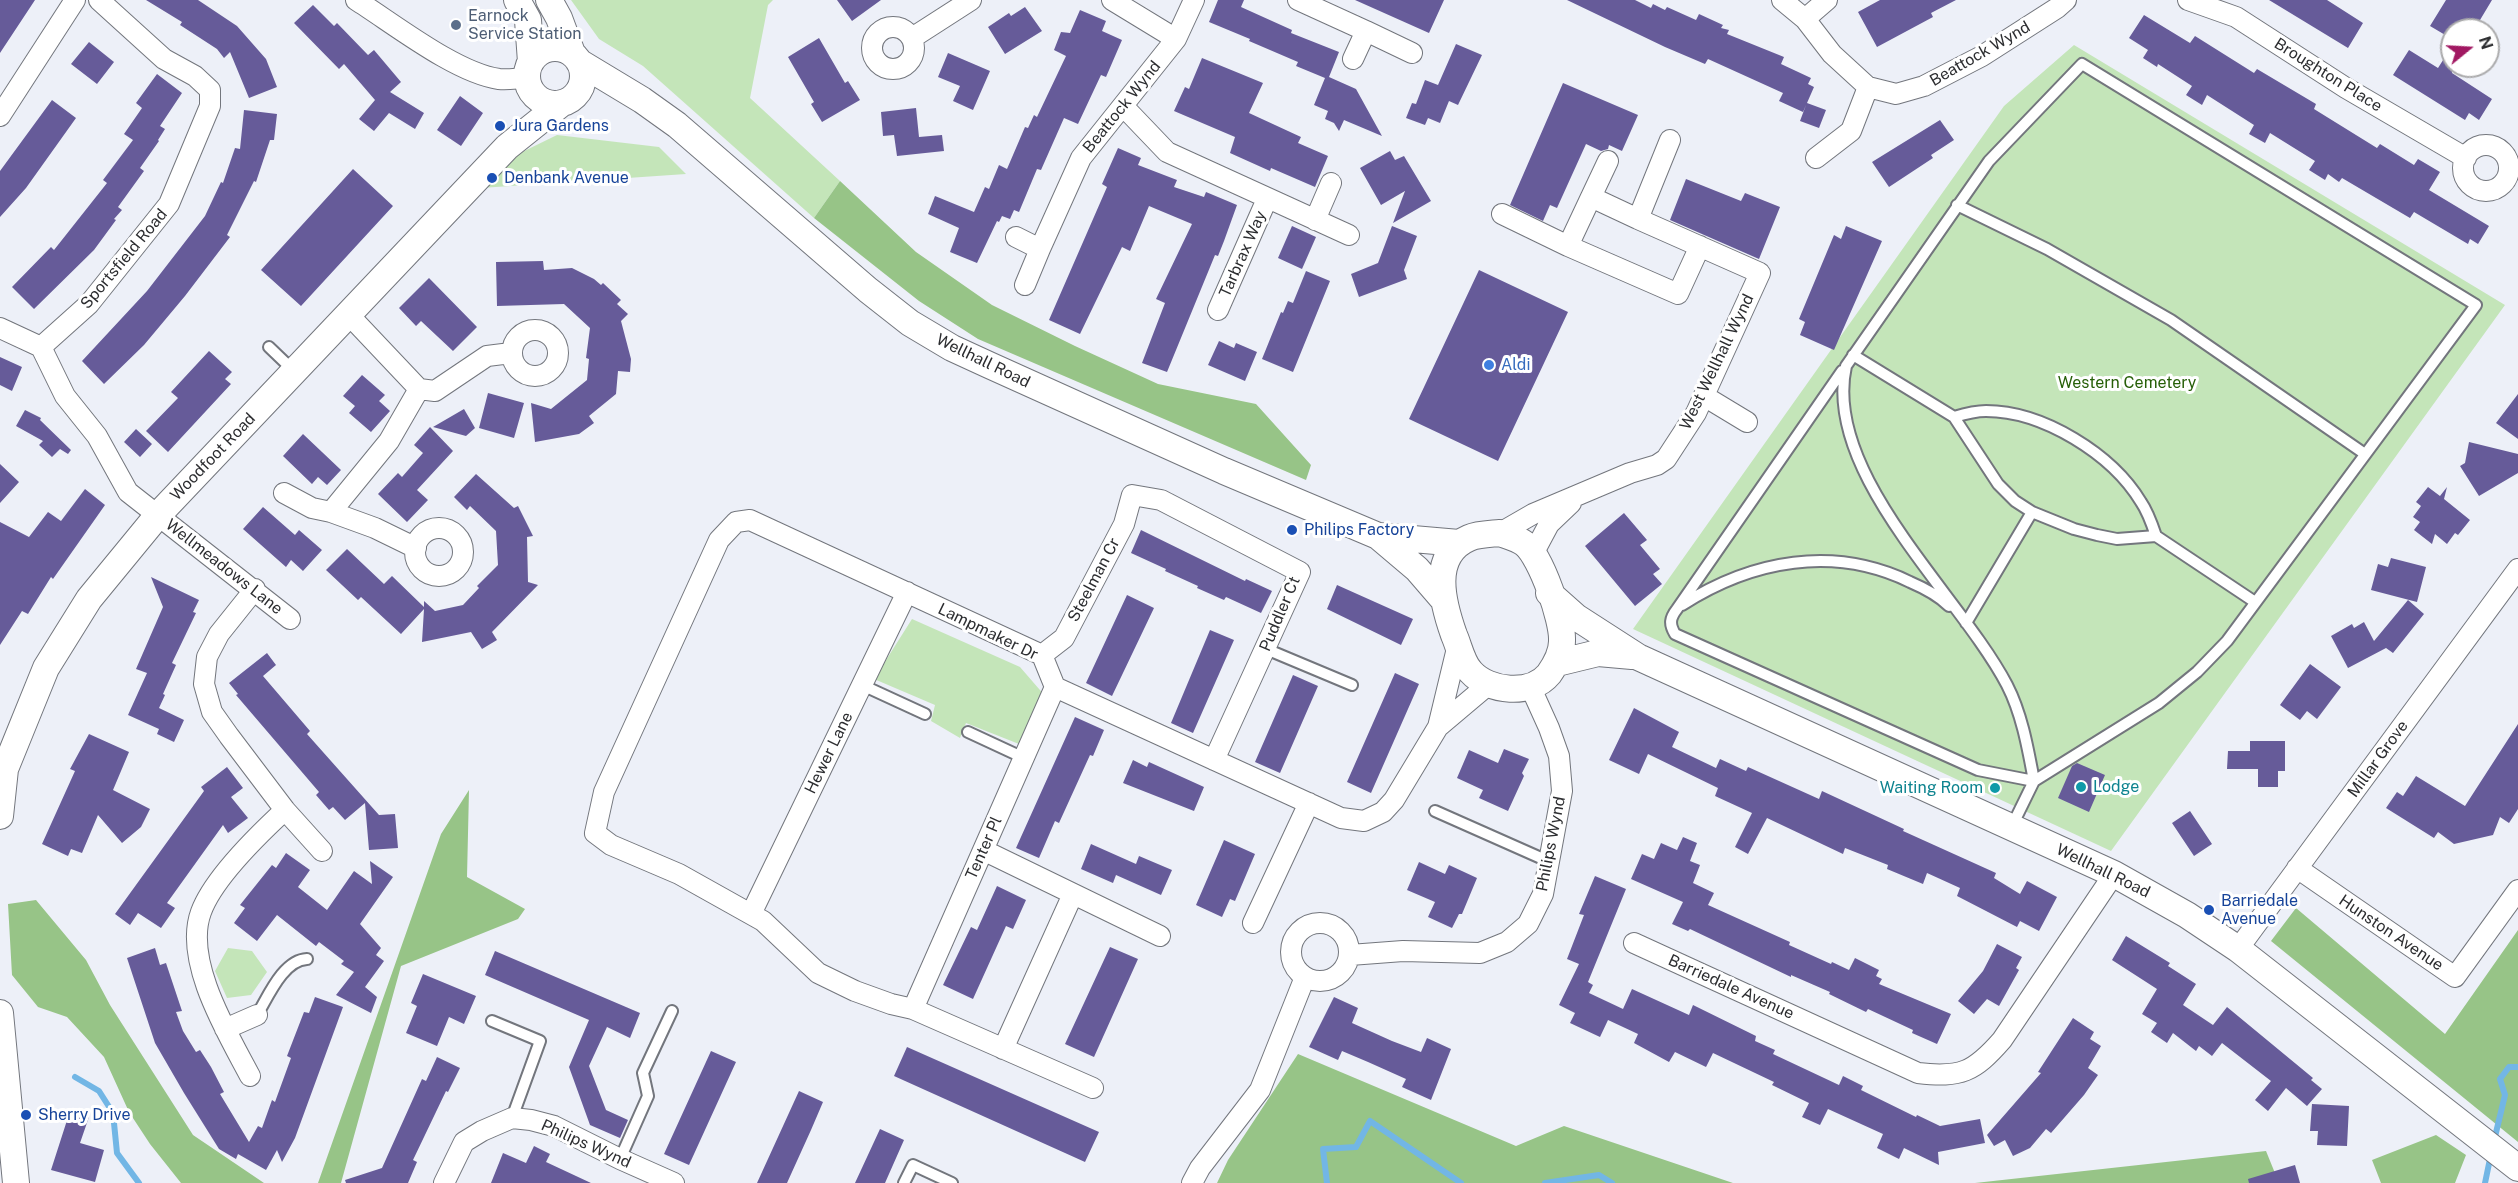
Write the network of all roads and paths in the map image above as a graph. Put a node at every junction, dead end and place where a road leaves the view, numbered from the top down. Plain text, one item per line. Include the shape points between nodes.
1 (75, 0) edge
2 (356, 0) edge
3 (517, 0) edge
4 (549, 0) edge
5 (971, 0) edge
6 (1112, 0) edge
7 (1194, 0) edge
8 (1298, 0) edge
9 (1782, 0) edge
10 (1827, 0) edge
11 (2066, 0) edge
12 (2195, 2) edge
13 (108, 3) edge
14 (1805, 19) junction
15 (1366, 31) junction
16 (912, 38) dead end
17 (1176, 39) junction
18 (1412, 53) dead end
19 (576, 57) junction
20 (1353, 59) dead end
21 (531, 77) junction
22 (1868, 87) junction
23 (569, 99) junction
24 (642, 100) junction
25 (1124, 106) junction
26 (0, 116) edge
27 (1670, 140) dead end
28 (507, 147) junction
29 (1816, 158) dead end
30 (2466, 158) dead end
31 (1608, 161) dead end
32 (1331, 183) dead end
33 (1591, 197) junction
34 (1267, 199) junction
35 (1957, 205) junction
36 (1502, 214) dead end
37 (1638, 219) junction
38 (1316, 220) junction
39 (1349, 235) dead end
40 (1016, 237) dead end
41 (1568, 246) junction
42 (1700, 246) junction
43 (1040, 249) junction
44 (1025, 285) dead end
45 (1218, 309) dead end
46 (349, 315) junction
47 (0, 328) edge
48 (41, 347) junction
49 (269, 347) dead end
50 (511, 353) dead end
51 (1854, 356) junction
52 (1846, 366) junction
53 (294, 371) junction
54 (419, 389) junction
55 (1704, 396) junction
56 (1954, 417) junction
57 (1747, 422) dead end
58 (2365, 454) junction
59 (284, 493) dead end
60 (1582, 493) junction
61 (1132, 495) joint
62 (331, 512) junction
63 (2032, 512) junction
64 (158, 515) junction
65 (1500, 533) junction
66 (1378, 536) junction
67 (2156, 536) junction
68 (1459, 543) junction
69 (416, 548) dead end
70 (1533, 554) junction
71 (2518, 569) edge
72 (255, 589) junction
73 (907, 592) junction
74 (1550, 592) junction
75 (1442, 598) junction
76 (2255, 602) junction
77 (1677, 609) junction
78 (290, 619) dead end
79 (1966, 623) junction
80 (1458, 644) junction
81 (1266, 649) junction
82 (1042, 655) junction
83 (1638, 657) junction
84 (1557, 663) junction
85 (1489, 684) junction
86 (1352, 685) dead end
87 (861, 686) junction
88 (1530, 686) junction
89 (1055, 687) junction
90 (925, 714) dead end
91 (1438, 727) junction
92 (968, 732) dead end
93 (1024, 758) junction
94 (1214, 760) junction
95 (2034, 781) junction
96 (1309, 803) junction
97 (285, 810) junction
98 (1436, 812) dead end
99 (0, 816) edge
100 (2011, 828) junction
101 (983, 850) junction
102 (322, 851) dead end
103 (1550, 862) junction
104 (2297, 868) junction
105 (2114, 874) junction
106 (2518, 890) edge
107 (1073, 894) junction
108 (751, 914) junction
109 (1253, 923) dead end
110 (1160, 936) dead end
111 (1634, 943) dead end
112 (2238, 949) junction
113 (1350, 955) junction
114 (307, 959) dead end
115 (1305, 977) junction
116 (913, 1009) junction
117 (672, 1011) dead end
118 (0, 1013) edge
119 (257, 1015) joint
120 (492, 1020) dead end
121 (225, 1029) junction
122 (1003, 1049) junction
123 (250, 1076) dead end
124 (1093, 1088) dead end
125 (512, 1118) junction
126 (620, 1159) junction
127 (2518, 1168) edge
128 (16, 1183) edge
129 (444, 1183) edge
130 (674, 1183) edge
131 (904, 1183) edge
132 (952, 1183) edge
133 (1192, 1183) edge

1 - 26 street
2 - 21 street via 478,74 501,79
3 - 21 street via 528,20
4 - 19 street
5 - 16 street
6 - 17 street
7 - 17 street, Beattock Wynd
8 - 15 street
9 - 14 street, Beattock Wynd
10 - 14 street
11 - 22 street, Beattock Wynd via 1982,56 1924,86 1896,94
12 - 30 street, Broughton Place via 2236,17 2346,88
13 - 48 street, Sportsfield Road via 164,59 195,76 210,90 210,106 169,204 89,304
14 - 22 street, Beattock Wynd via 1832,54
15 - 18 street
15 - 20 street
17 - 25 street, Beattock Wynd
19 - 21 street via 561,48 549,48 539,53
19 - 23 street via 583,73 582,84
19 - 24 street, Wellhall Road
21 - 23 street via 546,102
21 - 28 street, Woodfoot Road
22 - 29 street via 1851,131
23 - 24 street
23 - 28 street, Woodfoot Road
24 - 66 street, Wellhall Road via 677,125 868,290 910,323 952,348
25 - 34 street, Tarbrax Way via 1167,152
25 - 43 street, Beattock Wynd via 1081,158
27 - 37 street
28 - 46 street, Woodfoot Road
31 - 33 street
32 - 38 street
33 - 37 street, West Wellhall Wynd
33 - 41 street
34 - 38 street, Tarbrax Way
34 - 45 street, Tarbrax Way
35 - 51 lane
35 - 58 lane via 2047,249 2171,320
35 - 58 lane via 1989,161 2082,64 2476,305
36 - 41 street
37 - 42 street, West Wellhall Wynd
38 - 39 street, Tarbrax Way
40 - 43 street
41 - 42 street via 1678,294
42 - 55 street, West Wellhall Wynd via 1760,273
43 - 44 street, Beattock Wynd
46 - 53 street, Woodfoot Road
46 - 54 street
47 - 48 street
48 - 64 street, Wellmeadows Lane via 64,396 98,436 128,492
49 - 53 lane
50 - 54 street via 488,356 435,391
51 - 52 lane
51 - 56 lane
52 - 77 lane
52 - 79 lane via 1841,386 1844,414 1869,482
53 - 64 street, Woodfoot Road
54 - 62 street via 389,441
55 - 57 street
55 - 60 street, West Wellhall Wynd via 1666,459
56 - 63 lane via 1998,484
56 - 67 lane via 1988,411 2008,414 2047,425 2076,439 2129,485
58 - 76 lane
59 - 62 street via 312,508
60 - 65 street, West Wellhall Wynd
60 - 70 street, West Wellhall Wynd via 1549,524
61 - 81 street, Puddler Ct via 1161,500 1300,572
61 - 82 street, Steelman Cr via 1124,524 1064,638
62 - 69 street
63 - 67 lane via 2074,529 2117,539
63 - 79 lane
64 - 72 street, Wellmeadows Lane
64 - 99 street, Woodfoot Road via 89,599 46,668 4,769
65 - 68 street, Wellhall Road via 1471,536
65 - 70 street, Wellhall Road via 1524,543
66 - 68 street, Wellhall Road
66 - 75 street, Wellhall Road via 1417,569
67 - 76 lane
68 - 75 street, Wellhall Road via 1442,575
70 - 74 street, Wellhall Road
71 - 104 street, Millar Grove
72 - 78 street, Wellmeadows Lane
72 - 97 street via 219,634 207,657 204,684 212,712
73 - 82 street, Lampmaker Dr
73 - 87 street, Hewer Lane
73 - 108 street, Lampmaker Dr via 750,520 736,522 720,540 604,792 595,832 610,845 679,874
74 - 83 street, Wellhall Road via 1575,617
74 - 84 street, Wellhall Road via 1562,640
75 - 80 street, Wellhall Road
76 - 95 lane via 2227,641 2167,697
77 - 79 lane via 1696,596 1774,565 1826,561 1887,571 1944,601
77 - 95 lane via 1670,626 1675,634 1978,770
79 - 95 lane via 2008,687 2020,718
80 - 85 street, Wellhall Road via 1471,672
80 - 91 street
81 - 86 lane
81 - 94 street, Puddler Ct
82 - 89 street, Lampmaker Dr
83 - 84 street, Wellhall Road via 1598,653
83 - 100 street, Wellhall Road
84 - 88 street, Wellhall Road via 1546,677
85 - 88 street via 1514,689
85 - 91 street
87 - 90 lane
87 - 108 street, Hewer Lane
88 - 103 street, Philips Wynd via 1559,756 1562,791
89 - 93 street, Tenter Pl
89 - 94 street
91 - 96 street via 1383,812 1364,821 1341,818
92 - 93 lane
93 - 101 street, Tenter Pl
94 - 96 street
95 - 100 lane
96 - 109 street
97 - 102 street
97 - 121 street via 254,838 200,913 196,938 205,986
98 - 103 lane
100 - 105 street, Wellhall Road
101 - 107 street
101 - 116 street, Tenter Pl
103 - 113 street, Philips Wynd via 1543,894 1528,924 1507,942 1480,953 1403,951
104 - 106 street, Hunston Avenue via 2455,977
104 - 112 street, Millar Grove
105 - 111 street, Barriedale Avenue via 2001,1040 1983,1061 1964,1072 1943,1076 1918,1072
105 - 112 street, Wellhall Road
107 - 110 street
107 - 122 street
108 - 116 street via 818,973 891,1004
112 - 127 street, Wellhall Road
113 - 115 street via 1333,978 1314,981
113 - 115 street via 1339,929 1321,922 1311,924 1296,935 1291,953 1293,963
114 - 119 lane via 293,963 284,972
115 - 133 street via 1260,1090
116 - 122 street
117 - 126 lane via 644,1073 648,1096
118 - 128 street
119 - 121 street
120 - 125 lane via 540,1041
121 - 123 street
122 - 124 street
125 - 126 street, Philips Wynd via 554,1126
125 - 129 street via 464,1142
126 - 130 street, Philips Wynd
131 - 132 lane via 913,1165

